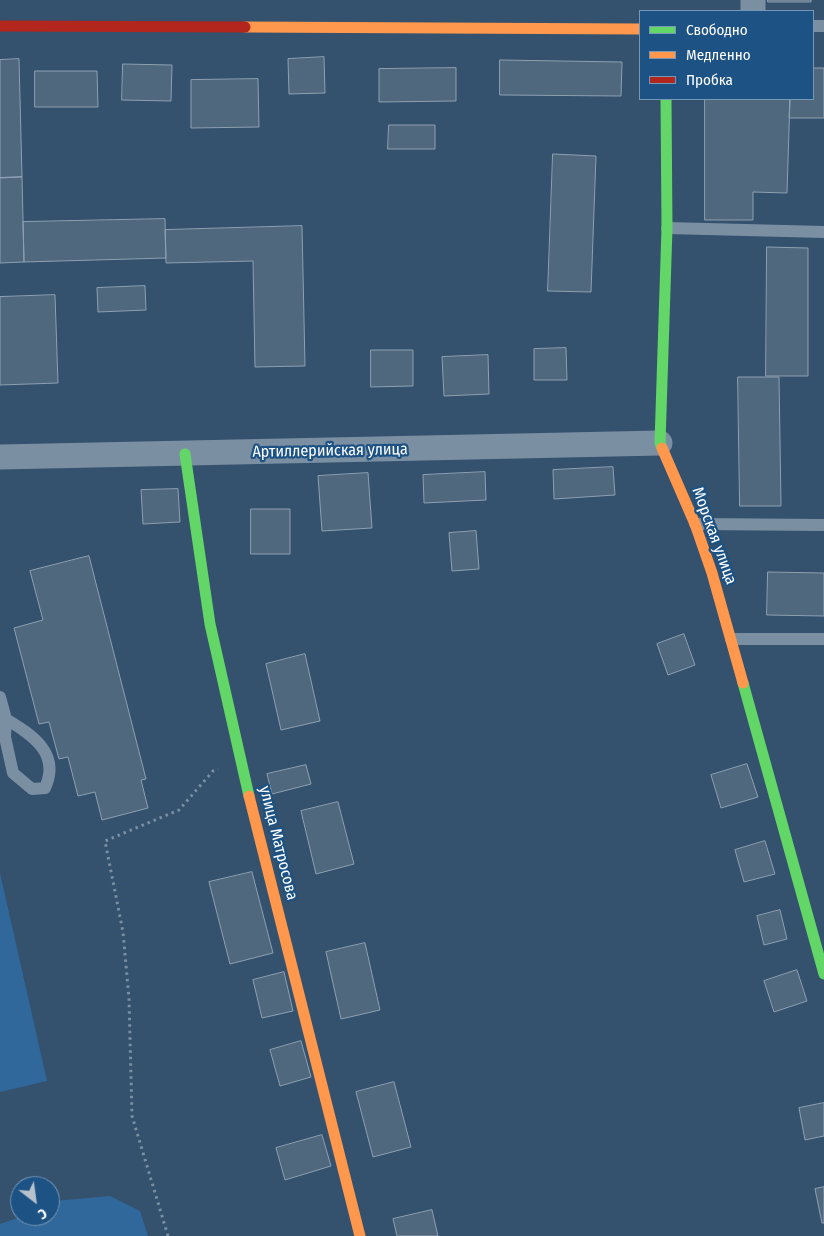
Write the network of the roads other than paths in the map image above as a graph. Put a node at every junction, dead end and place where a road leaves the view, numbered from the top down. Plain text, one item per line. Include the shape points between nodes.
1 (0, 26) edge
2 (639, 29) edge
3 (666, 100) edge
4 (667, 228) junction
5 (824, 232) edge
6 (660, 443) junction
7 (185, 454) junction
8 (0, 458) edge
9 (695, 524) junction
10 (824, 525) edge
11 (731, 639) junction
12 (824, 639) edge
13 (0, 697) edge
14 (6, 720) junction
15 (824, 974) edge
16 (360, 1236) edge

1 - 2 street
3 - 4 street, Морская улица
4 - 5 lane
4 - 6 street, Морская улица
6 - 7 street, Артиллерийская улица
6 - 9 street, Морская улица
7 - 8 street, Артиллерийская улица
7 - 16 street, улица Матросова via 206,606 240,762
9 - 10 lane
9 - 11 street, Морская улица
11 - 12 lane
11 - 15 street, Морская улица
13 - 14 lane
14 - 14 lane via 27,732 44,751 49,764 45,788 32,789 14,773 5,737

